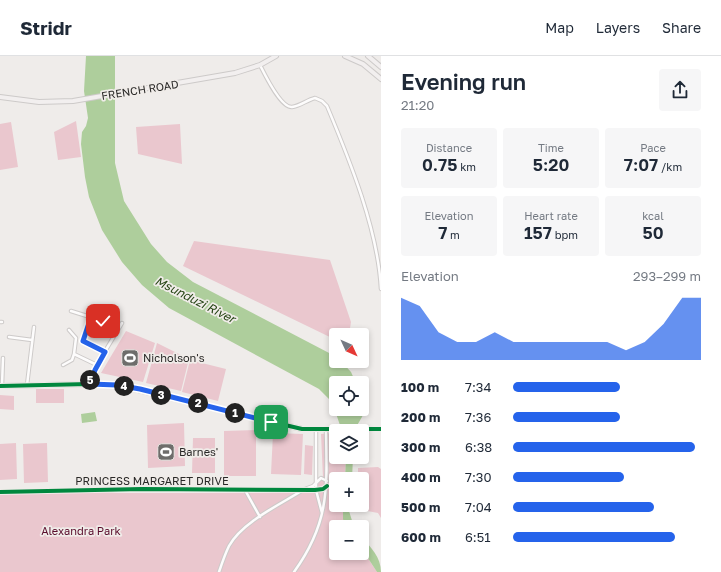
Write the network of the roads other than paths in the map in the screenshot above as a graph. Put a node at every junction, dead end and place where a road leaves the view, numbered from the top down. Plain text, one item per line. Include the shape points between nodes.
1 (276, 56) edge
2 (345, 56) edge
3 (368, 56) edge
4 (260, 65) junction
5 (381, 67) edge
6 (381, 79) edge
7 (0, 97) edge
8 (381, 289) edge
9 (71, 311) dead end
10 (91, 317) junction
11 (122, 323) dead end
12 (34, 327) dead end
13 (69, 330) dead end
14 (103, 330) dead end
15 (9, 337) dead end
16 (32, 340) junction
17 (105, 352) junction
18 (74, 354) junction
19 (3, 358) dead end
20 (62, 365) dead end
21 (97, 365) junction
22 (90, 384) junction
23 (27, 385) junction
24 (1, 386) edge
25 (316, 429) junction
26 (326, 429) junction
27 (381, 429) edge
28 (327, 480) junction
29 (316, 482) junction
30 (327, 486) junction
31 (304, 489) junction
32 (245, 490) junction
33 (316, 490) junction
34 (0, 492) edge
35 (323, 516) junction
36 (260, 517) junction
37 (219, 572) edge
38 (294, 572) edge

1 - 4 street, FRENCH ROAD
2 - 6 street via 363,64
3 - 5 street
4 - 7 street, FRENCH ROAD via 235,73 73,100 38,102
4 - 8 street via 286,106 293,107 318,98 327,106 365,206 380,273
9 - 10 street
10 - 14 street via 104,322
10 - 17 street via 83,342
11 - 17 street
12 - 16 street
13 - 18 street via 76,338
15 - 16 street
16 - 23 street
17 - 21 street
18 - 20 street via 72,360
18 - 21 street
19 - 24 street
21 - 22 street
22 - 23 street
22 - 25 street via 133,388 302,429
23 - 24 street
25 - 26 street
25 - 29 street
26 - 27 street
26 - 28 street
28 - 29 street via 321,478
28 - 30 street
29 - 31 street
29 - 33 street
30 - 33 street
30 - 35 street
31 - 32 street, PRINCESS MARGARET DRIVE
31 - 33 street, PRINCESS MARGARET DRIVE
31 - 36 street
32 - 34 street, PRINCESS MARGARET DRIVE via 142,488
32 - 36 street
33 - 35 street
35 - 38 street via 311,547
36 - 37 street via 234,539

